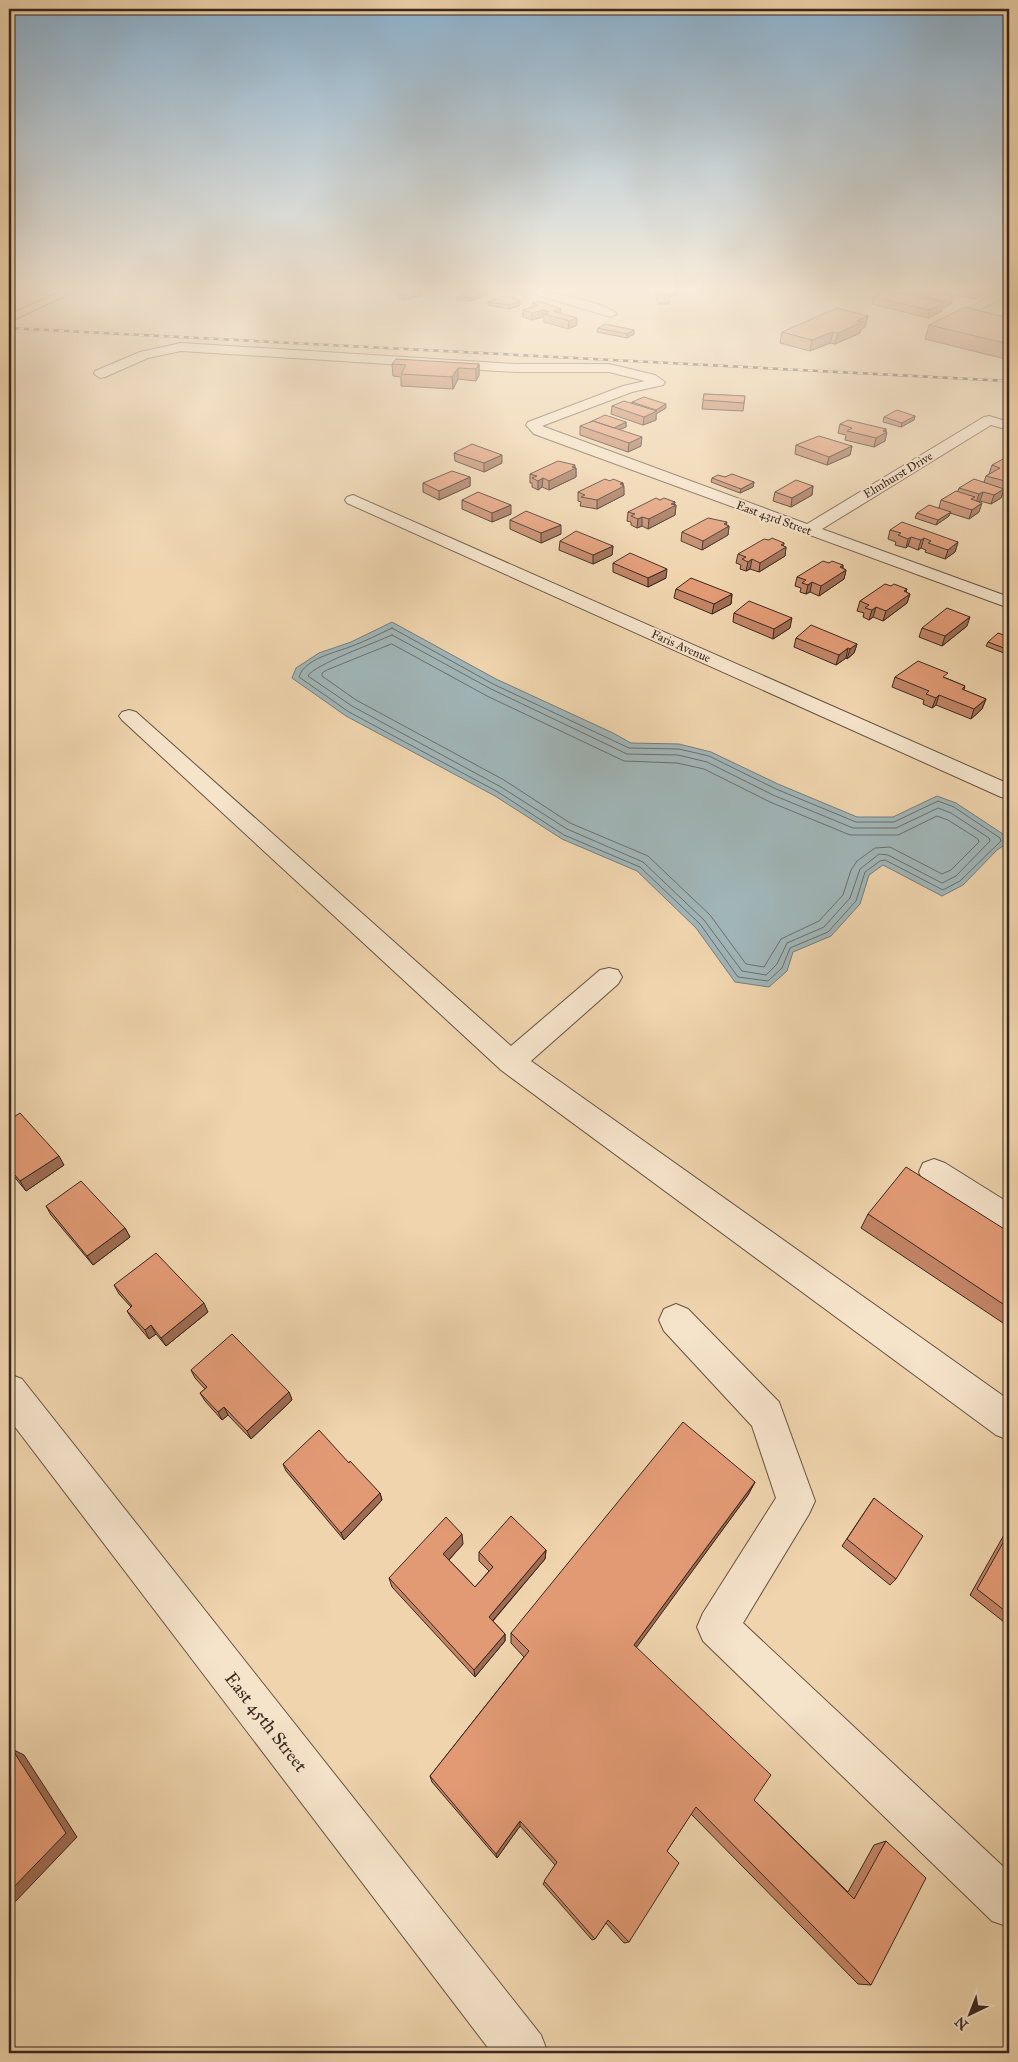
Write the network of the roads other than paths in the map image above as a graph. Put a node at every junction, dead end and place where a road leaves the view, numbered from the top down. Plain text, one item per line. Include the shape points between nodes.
1 (636, 387) edge
2 (1009, 426) edge
3 (353, 500) dead end
4 (808, 530) junction
5 (1009, 603) edge
6 (129, 716) dead end
7 (1009, 792) edge
8 (609, 977) dead end
9 (511, 1062) junction
10 (934, 1172) dead end
11 (1009, 1220) edge
12 (676, 1320) dead end
13 (9, 1391) edge
14 (1009, 1422) edge
15 (1009, 1904) edge
16 (523, 2053) edge

1 - 4 street, East 43rd Street via 533,424 539,431
2 - 4 street, Elmhurst Drive via 989,420
3 - 7 street, Faris Avenue
4 - 5 street, East 43rd Street
6 - 9 street
8 - 9 street
9 - 14 street
10 - 11 street
12 - 15 street via 766,1414 796,1501 717,1627
13 - 16 street, East 45th Street

